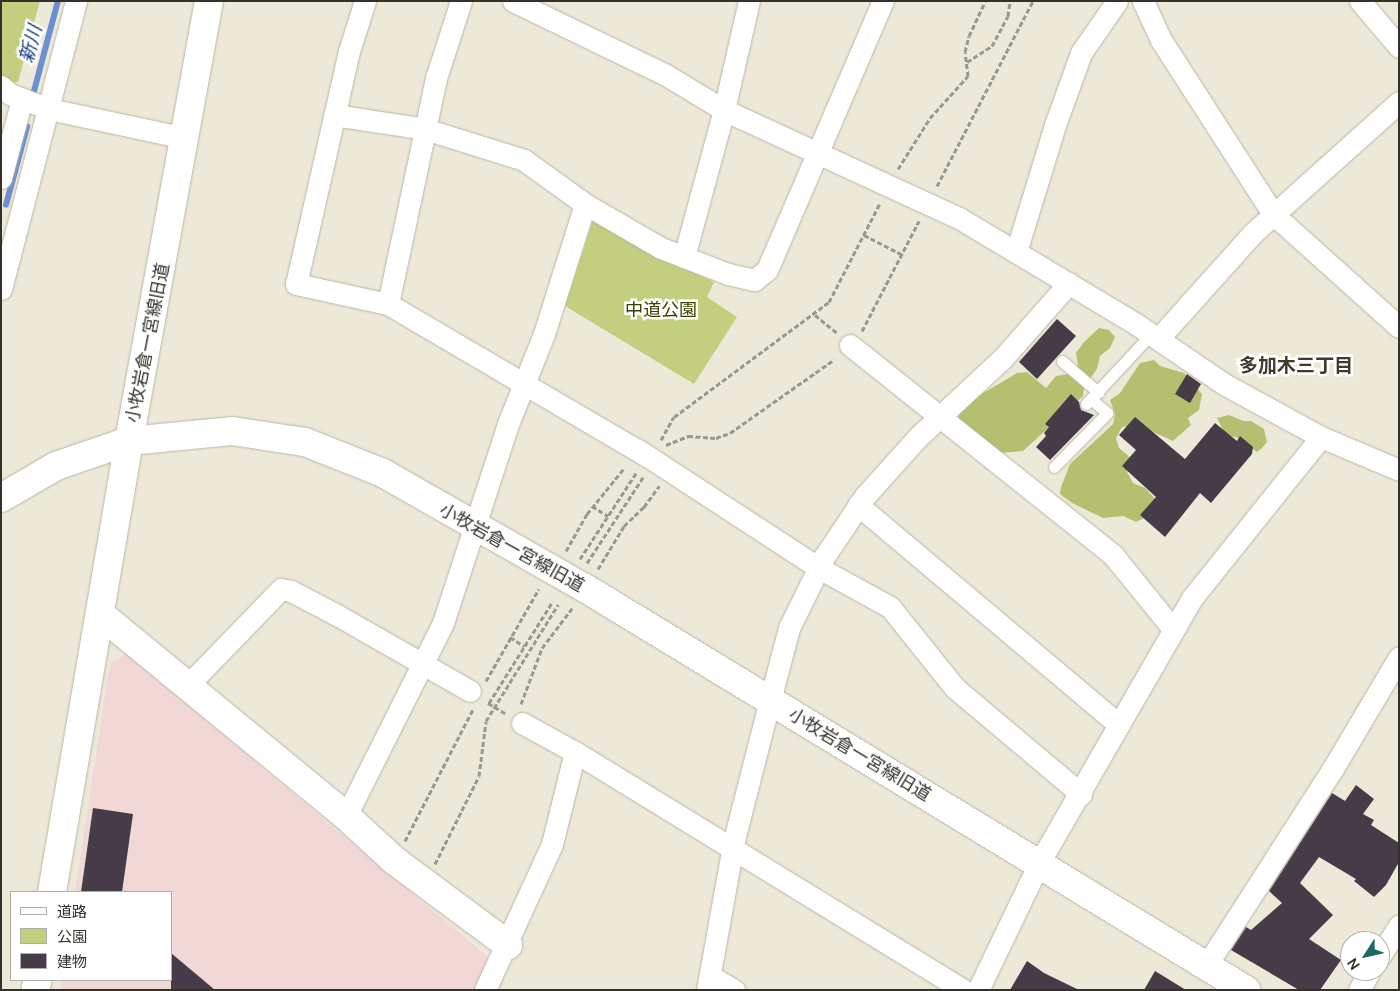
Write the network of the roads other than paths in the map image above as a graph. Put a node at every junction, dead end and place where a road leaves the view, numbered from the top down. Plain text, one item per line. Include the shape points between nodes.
1 (76, 1) edge
2 (209, 1) edge
3 (365, 1) edge
4 (461, 1) edge
5 (512, 1) edge
6 (749, 1) edge
7 (883, 1) edge
8 (1118, 1) edge
9 (1144, 1) edge
10 (1360, 1) edge
11 (540, 8) edge
12 (1399, 47) edge
13 (1, 86) edge
14 (22, 99) junction
15 (1399, 102) edge
16 (49, 109) junction
17 (724, 110) junction
18 (334, 115) junction
19 (426, 129) junction
20 (186, 138) junction
21 (817, 153) junction
22 (1, 178) edge
23 (585, 204) junction
24 (1273, 214) junction
25 (10, 225) edge
26 (1016, 252) junction
27 (684, 257) junction
28 (1068, 283) junction
29 (1, 289) edge
30 (388, 304) junction
31 (1399, 327) edge
32 (1155, 337) junction
33 (850, 345) road end
34 (1062, 361) dead end
35 (525, 382) junction
36 (1092, 398) junction
37 (939, 417) junction
38 (1321, 437) junction
39 (129, 441) junction
40 (1054, 467) dead end
41 (1399, 470) edge
42 (4, 492) edge
43 (858, 505) junction
44 (476, 528) junction
45 (819, 568) junction
46 (100, 614) junction
47 (1173, 629) junction
48 (1399, 657) edge
49 (423, 664) junction
50 (186, 686) junction
51 (474, 694) road end
52 (770, 700) junction
53 (522, 723) road end
54 (1119, 725) junction
55 (575, 752) junction
56 (1081, 794) junction
57 (346, 816) junction
58 (732, 850) junction
59 (1039, 863) junction
60 (52, 891) edge
61 (1399, 926) edge
62 (1390, 940) edge
63 (508, 945) junction
64 (1206, 966) junction
65 (709, 983) edge
66 (485, 990) edge
67 (734, 990) edge
68 (963, 990) edge
69 (978, 990) edge
70 (1246, 990) edge

1 - 16 street
2 - 20 street, 小牧岩倉一宮線旧道
3 - 18 street
4 - 19 street via 436,78
5 - 11 street
6 - 17 street
7 - 21 street
8 - 26 street via 1081,53
9 - 24 street via 1161,40
10 - 12 street
11 - 17 street
13 - 14 street
14 - 16 street
14 - 22 street
15 - 24 street
16 - 20 street
16 - 25 street
17 - 21 street
17 - 27 street
18 - 19 street
18 - 30 street via 296,284
19 - 23 street via 524,160
19 - 30 street
20 - 39 street, 小牧岩倉一宮線旧道
21 - 26 street via 928,204
21 - 27 street via 767,270 754,280
23 - 27 street
23 - 35 street via 544,334
24 - 31 street
24 - 32 street
25 - 29 street
26 - 28 street
28 - 32 street
28 - 37 street via 1003,358
30 - 35 street
32 - 36 lane
32 - 38 street via 1224,384
33 - 37 street
34 - 36 lane
35 - 44 street via 508,424
35 - 45 street via 650,458
36 - 40 lane via 1106,413
37 - 43 street
37 - 47 street via 1113,555
38 - 41 street
38 - 47 street via 1192,598
39 - 42 street via 56,466
39 - 44 street, 小牧岩倉一宮線旧道 via 232,430 306,442 383,473
39 - 46 street
43 - 45 street
43 - 54 street
44 - 49 street via 443,623
44 - 52 street, 小牧岩倉一宮線旧道 via 585,588
45 - 52 street via 789,628
45 - 56 street via 890,607 955,688
46 - 50 street
46 - 60 street
47 - 54 street
48 - 64 street via 1332,770
49 - 50 street via 337,615 291,591 280,589
49 - 51 street
49 - 57 street
50 - 57 street
52 - 58 street
52 - 59 street, 小牧岩倉一宮線旧道
53 - 55 street
54 - 56 street
55 - 58 street
55 - 63 street via 552,844
56 - 59 street
57 - 63 street via 395,861
58 - 65 street
58 - 68 street
59 - 64 street, 小牧岩倉一宮線旧道
59 - 69 street
61 - 62 street
63 - 66 street
64 - 70 street, 小牧岩倉一宮線旧道
65 - 67 street

